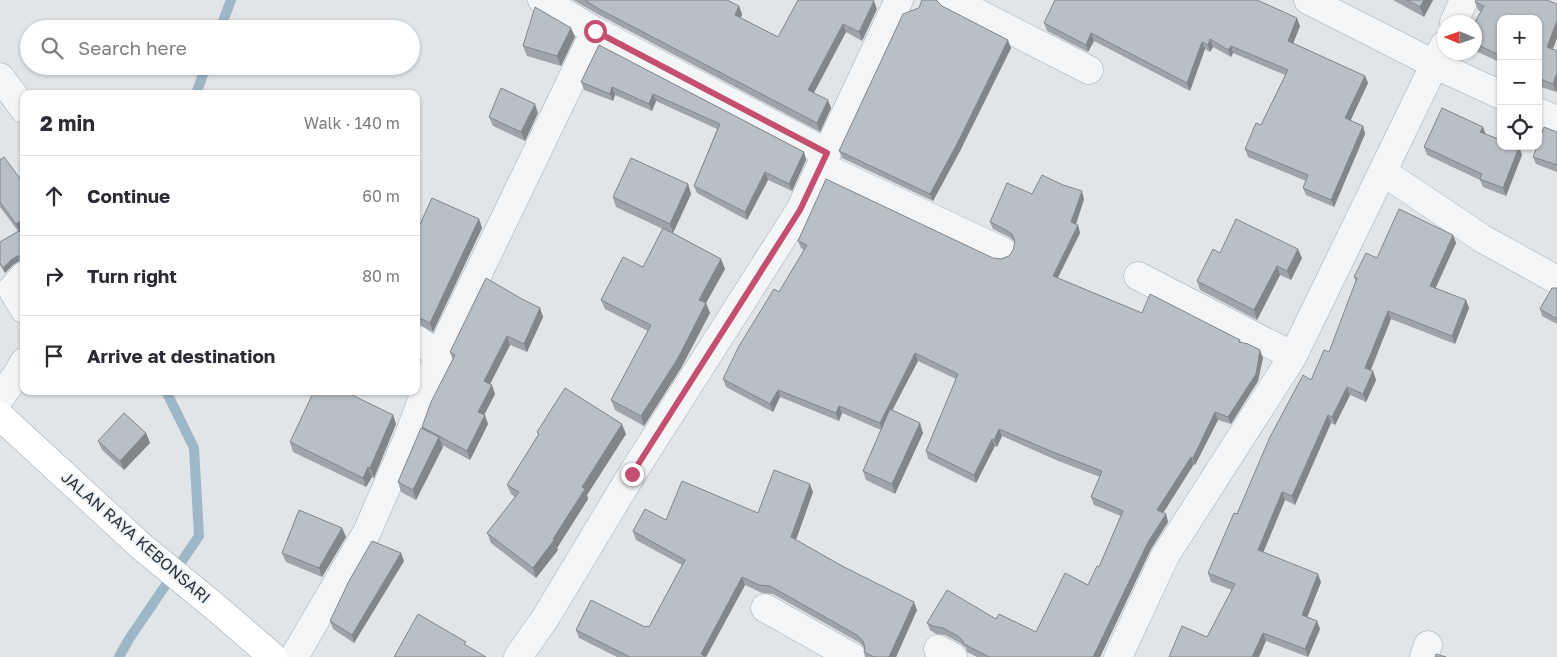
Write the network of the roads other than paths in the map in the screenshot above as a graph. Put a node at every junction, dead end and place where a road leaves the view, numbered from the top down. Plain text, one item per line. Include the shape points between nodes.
1 (542, 0) edge
2 (899, 0) edge
3 (952, 0) edge
4 (1464, 0) edge
5 (1311, 1) edge
6 (1457, 15) edge
7 (595, 31) junction
8 (1437, 54) edge
9 (1438, 60) edge
10 (1448, 60) edge
11 (1089, 70) dead end
12 (0, 77) edge
13 (1497, 92) edge
14 (20, 104) edge
15 (1542, 114) edge
16 (1557, 120) edge
17 (824, 160) junction
18 (1383, 172) junction
19 (1002, 251) dead end
20 (1138, 276) dead end
21 (1557, 280) edge
22 (420, 342) edge
23 (439, 355) junction
24 (1293, 356) junction
25 (20, 369) edge
26 (0, 398) edge
27 (0, 416) edge
28 (765, 608) dead end
29 (273, 657) edge
30 (294, 657) edge
31 (518, 657) edge
32 (852, 657) edge
33 (1118, 657) edge

1 - 7 street
2 - 17 street
3 - 11 street
4 - 6 street
5 - 8 street
7 - 17 street
7 - 23 street
9 - 18 street
10 - 13 street
12 - 14 street
15 - 16 street
17 - 19 street
17 - 31 street via 800,210
18 - 21 street via 1482,239
18 - 24 street
20 - 24 street
22 - 23 street
23 - 30 street via 367,532
24 - 33 street via 1164,556
25 - 26 street
27 - 29 main road, JALAN RAYA KEBONSARI via 142,547
28 - 32 street

